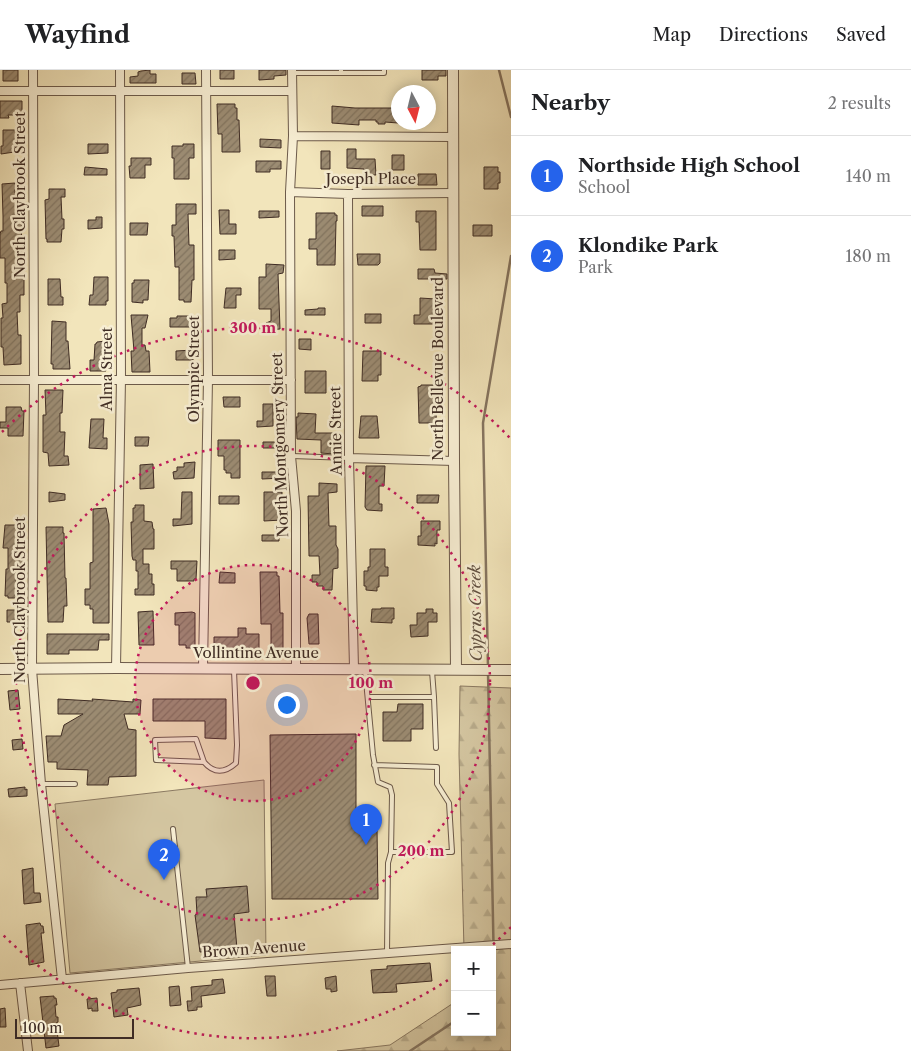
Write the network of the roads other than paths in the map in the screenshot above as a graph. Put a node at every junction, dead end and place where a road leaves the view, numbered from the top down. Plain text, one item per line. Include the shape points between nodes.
1 (33, 70) edge
2 (120, 70) edge
3 (206, 70) edge
4 (384, 70) edge
5 (453, 70) edge
6 (292, 71) edge
7 (341, 71) edge
8 (363, 72) edge
9 (33, 90) junction
10 (120, 90) junction
11 (207, 90) junction
12 (0, 91) edge
13 (292, 91) junction
14 (293, 136) junction
15 (453, 138) junction
16 (290, 192) junction
17 (453, 193) junction
18 (348, 194) junction
19 (121, 379) junction
20 (208, 379) junction
21 (0, 380) edge
22 (34, 380) junction
23 (291, 380) junction
24 (291, 456) junction
25 (349, 458) junction
26 (454, 461) junction
27 (116, 668) junction
28 (203, 668) junction
29 (234, 668) junction
30 (296, 668) junction
31 (354, 668) junction
32 (365, 668) junction
33 (456, 668) junction
34 (0, 669) edge
35 (32, 669) junction
36 (432, 669) junction
37 (511, 670) edge
38 (434, 697) junction
39 (368, 698) junction
40 (436, 748) dead end
41 (204, 762) junction
42 (374, 765) junction
43 (41, 784) junction
44 (75, 784) dead end
45 (173, 829) dead end
46 (391, 852) junction
47 (511, 944) edge
48 (387, 953) junction
49 (188, 968) junction
50 (62, 979) junction
51 (20, 983) junction
52 (0, 985) edge
53 (28, 1051) edge

1 - 9 street, North Claybrook Street
2 - 10 street, Alma Street
3 - 11 street, Olympic Street
4 - 8 lane via 384,73
5 - 15 street, North Bellevue Boulevard
6 - 7 lane
6 - 13 street, North Montgomery Street
7 - 8 lane
9 - 10 street
9 - 12 street
9 - 22 street, North Claybrook Street
10 - 11 street
10 - 19 street, Alma Street
11 - 13 street
11 - 20 street, Olympic Street
13 - 14 street, North Montgomery Street
14 - 15 street
14 - 16 street, North Montgomery Street
15 - 17 street, North Bellevue Boulevard
16 - 18 street, Joseph Place
16 - 23 street, North Montgomery Street
17 - 18 street, Joseph Place
17 - 26 street, North Bellevue Boulevard
18 - 25 street, Annie Street
19 - 20 street
19 - 22 street
19 - 27 street, Alma Street
20 - 23 street
20 - 28 street, Olympic Street
21 - 22 street
22 - 35 street, North Claybrook Street
23 - 24 street, North Montgomery Street
24 - 25 lane
24 - 30 street, North Montgomery Street via 296,511
25 - 26 street
25 - 31 street, Annie Street
26 - 33 street, North Bellevue Boulevard
27 - 28 street, Vollintine Avenue
27 - 35 street, Vollintine Avenue
28 - 29 street, Vollintine Avenue
29 - 30 street, Vollintine Avenue
29 - 41 lane via 236,764 229,770 220,771 209,768
30 - 31 street, Vollintine Avenue
31 - 32 street, Vollintine Avenue
32 - 36 street, Vollintine Avenue
32 - 39 lane
33 - 36 street, Vollintine Avenue
33 - 37 street, Vollintine Avenue
34 - 35 street, Vollintine Avenue
35 - 43 street, North Claybrook Street
36 - 38 lane
38 - 39 lane
38 - 40 lane
39 - 42 lane
41 - 41 lane via 156,760 155,740 196,739
42 - 46 lane via 378,782 390,787 392,795
42 - 46 lane via 437,767 437,784 449,803 452,852
43 - 44 lane
43 - 50 street, North Claybrook Street
45 - 49 lane
46 - 48 lane via 388,863
47 - 48 street, Brown Avenue
48 - 49 street, Brown Avenue
49 - 50 street, Brown Avenue
50 - 51 street, Brown Avenue
51 - 52 street, Brown Avenue
51 - 53 street

